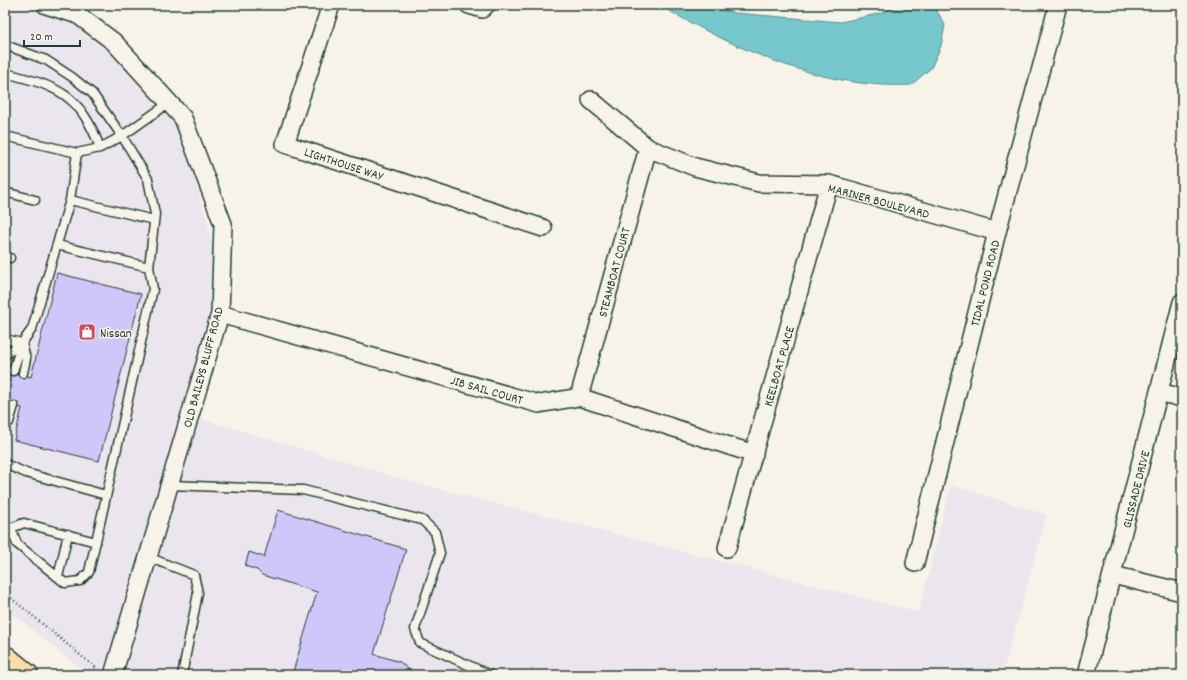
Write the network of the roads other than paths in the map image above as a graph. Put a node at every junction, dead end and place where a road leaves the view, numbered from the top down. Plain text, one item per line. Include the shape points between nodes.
1 (46, 5) edge
2 (331, 5) edge
3 (469, 5) edge
4 (486, 5) edge
5 (1058, 5) edge
6 (81, 10) edge
7 (5, 45) edge
8 (5, 73) edge
9 (591, 100) dead end
10 (170, 103) junction
11 (5, 136) edge
12 (122, 136) junction
13 (100, 148) junction
14 (648, 148) junction
15 (77, 153) junction
16 (829, 184) junction
17 (5, 192) edge
18 (35, 200) dead end
19 (70, 200) junction
20 (154, 220) junction
21 (543, 228) dead end
22 (997, 232) junction
23 (57, 245) junction
24 (149, 267) junction
25 (1182, 302) edge
26 (220, 314) junction
27 (5, 339) edge
28 (22, 344) junction
29 (5, 355) edge
30 (13, 371) dead end
31 (23, 374) dead end
32 (1159, 392) junction
33 (579, 397) junction
34 (1182, 398) edge
35 (14, 406) dead end
36 (5, 425) edge
37 (754, 454) junction
38 (5, 464) edge
39 (169, 485) junction
40 (106, 495) junction
41 (8, 526) edge
42 (68, 534) junction
43 (96, 542) junction
44 (727, 548) dead end
45 (148, 556) junction
46 (915, 563) dead end
47 (1113, 575) junction
48 (58, 577) junction
49 (1182, 592) edge
50 (5, 657) edge
51 (106, 673) edge
52 (27, 675) edge
53 (182, 675) edge
54 (490, 675) edge
55 (1086, 675) edge

1 - 6 street, OLD BAILEYS BLUFF ROAD
2 - 21 street, LIGHTHOUSE WAY via 284,144
3 - 4 street via 482,9
5 - 22 street, TIDAL POND ROAD
6 - 10 street, OLD BAILEYS BLUFF ROAD
7 - 12 lane via 46,60 72,77 92,93
8 - 13 lane via 54,88 72,100 93,127
9 - 14 street, MARINER BOULEVARD
10 - 12 lane
10 - 26 street, OLD BAILEYS BLUFF ROAD via 183,118 223,224
11 - 15 lane
12 - 13 lane
12 - 20 lane via 148,178
13 - 15 lane
14 - 16 street, MARINER BOULEVARD via 695,167 759,183
14 - 33 street, STEAMBOAT COURT
15 - 19 lane
16 - 22 street, MARINER BOULEVARD
16 - 37 street, KEELBOAT PLACE
17 - 18 lane
19 - 20 lane
19 - 23 lane
20 - 24 lane
22 - 46 street, TIDAL POND ROAD
23 - 24 lane
23 - 28 lane via 32,329
24 - 40 lane via 153,289
25 - 32 street, GLISSADE DRIVE
26 - 33 street, JIB SAIL COURT via 539,404
26 - 39 street, OLD BAILEYS BLUFF ROAD
27 - 28 lane
28 - 29 lane
28 - 30 lane
28 - 31 lane via 26,359
32 - 34 street
32 - 47 street, GLISSADE DRIVE
33 - 37 street, JIB SAIL COURT
35 - 36 lane via 9,422
37 - 44 street, KEELBOAT PLACE
38 - 40 lane via 26,473
39 - 45 street, OLD BAILEYS BLUFF ROAD
39 - 54 lane via 303,490 422,520 435,532 440,553 415,629 420,643
40 - 43 lane
41 - 42 lane via 24,523
41 - 48 lane via 17,544
42 - 43 lane
42 - 48 lane
43 - 48 lane via 89,572 80,581 65,583
45 - 51 street, OLD BAILEYS BLUFF ROAD
45 - 53 lane via 194,575 198,593
47 - 49 street
47 - 55 street, GLISSADE DRIVE
50 - 52 highway

